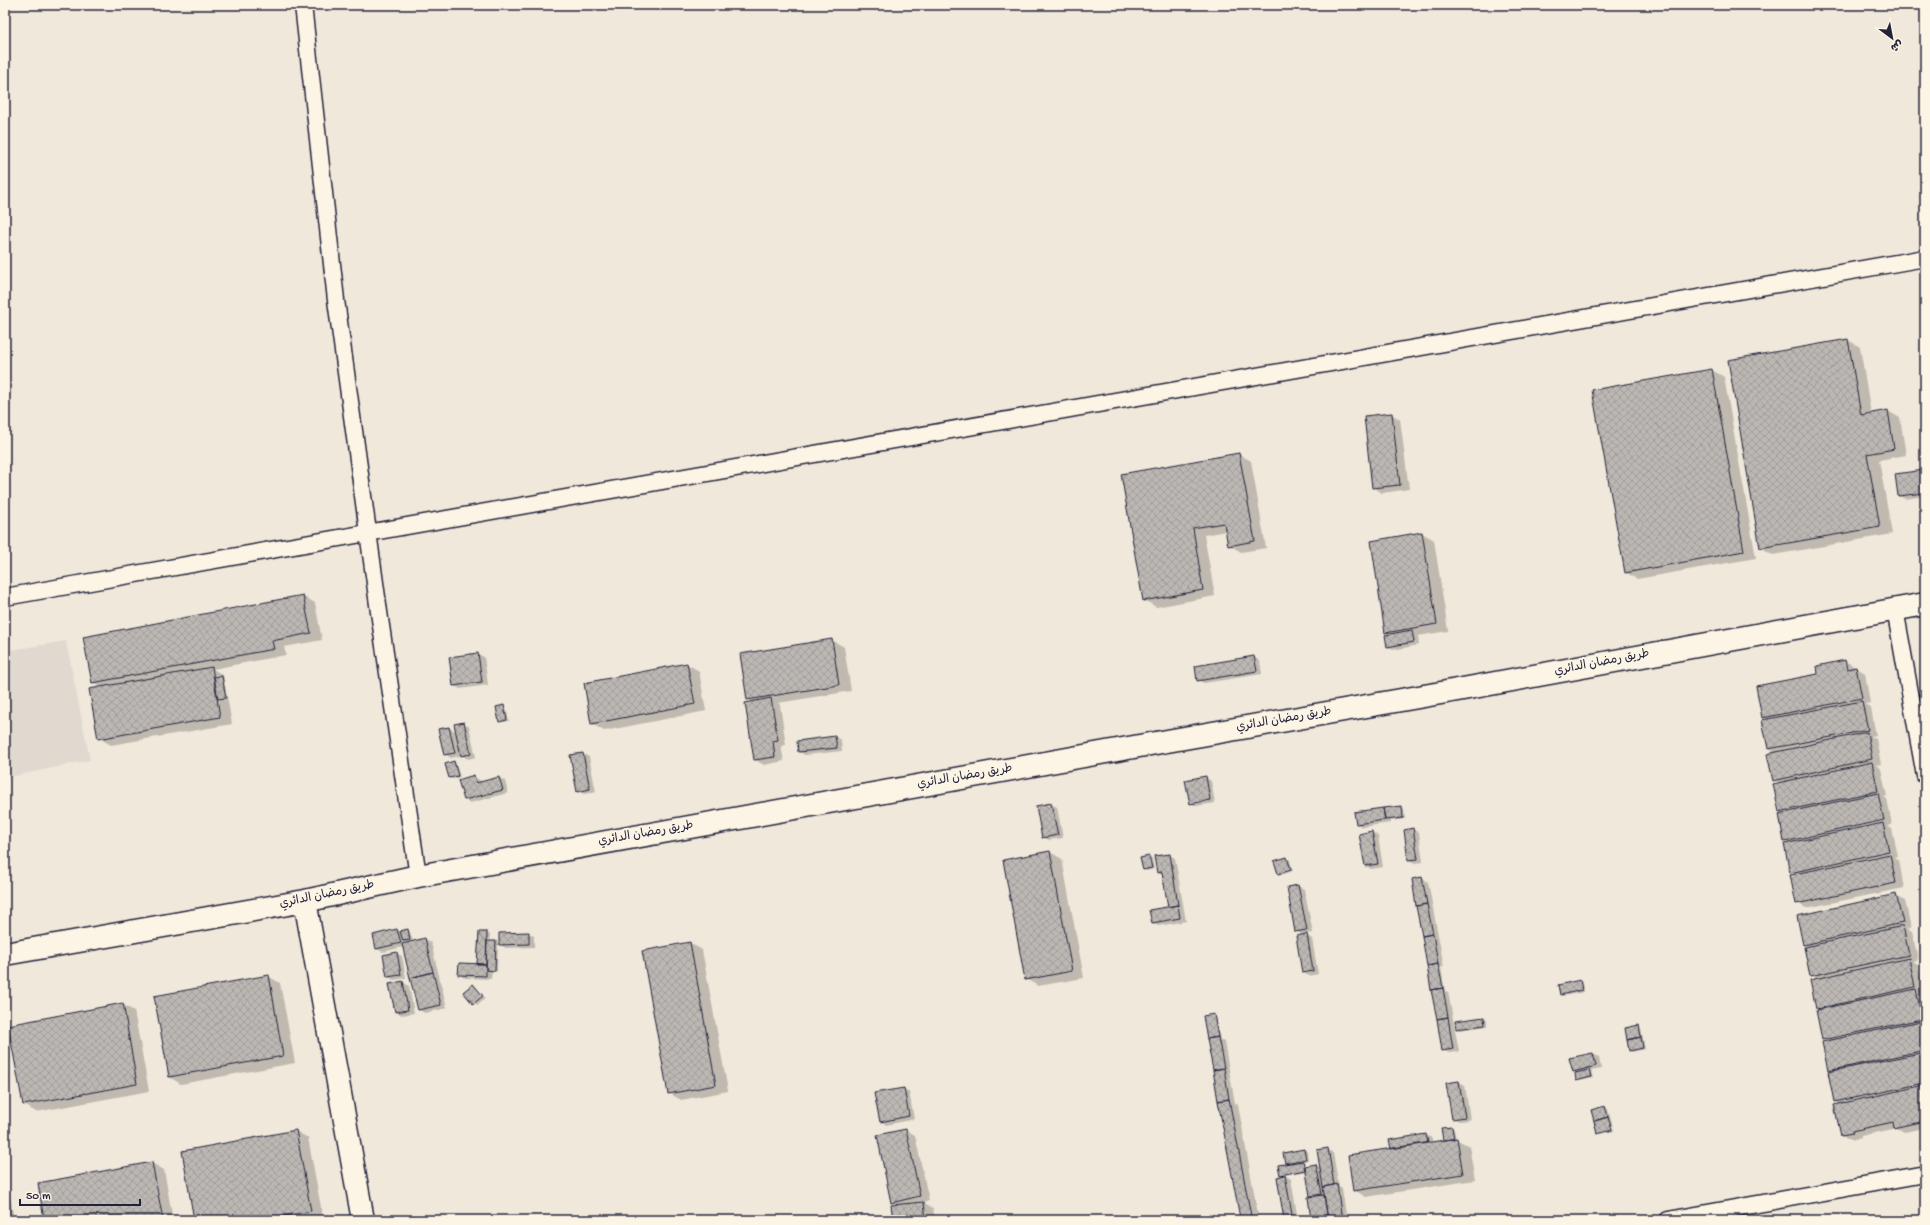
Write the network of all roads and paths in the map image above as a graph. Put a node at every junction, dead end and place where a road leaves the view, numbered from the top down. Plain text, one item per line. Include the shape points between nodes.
1 (303, 5) edge
2 (1925, 258) edge
3 (368, 533) junction
4 (5, 597) edge
5 (1925, 604) edge
6 (1894, 609) junction
7 (1925, 776) edge
8 (418, 876) junction
9 (305, 900) junction
10 (5, 954) edge
11 (1925, 1174) edge
12 (363, 1220) edge
13 (1668, 1220) edge

1 - 3 street via 336,300
2 - 3 street
3 - 4 street
3 - 8 street
5 - 6 street, طريق رمضان الدائري
6 - 7 street
6 - 8 street, طريق رمضان الدائري via 1441,693
8 - 9 street, طريق رمضان الدائري
9 - 10 street, طريق رمضان الدائري
9 - 12 street
11 - 13 street

